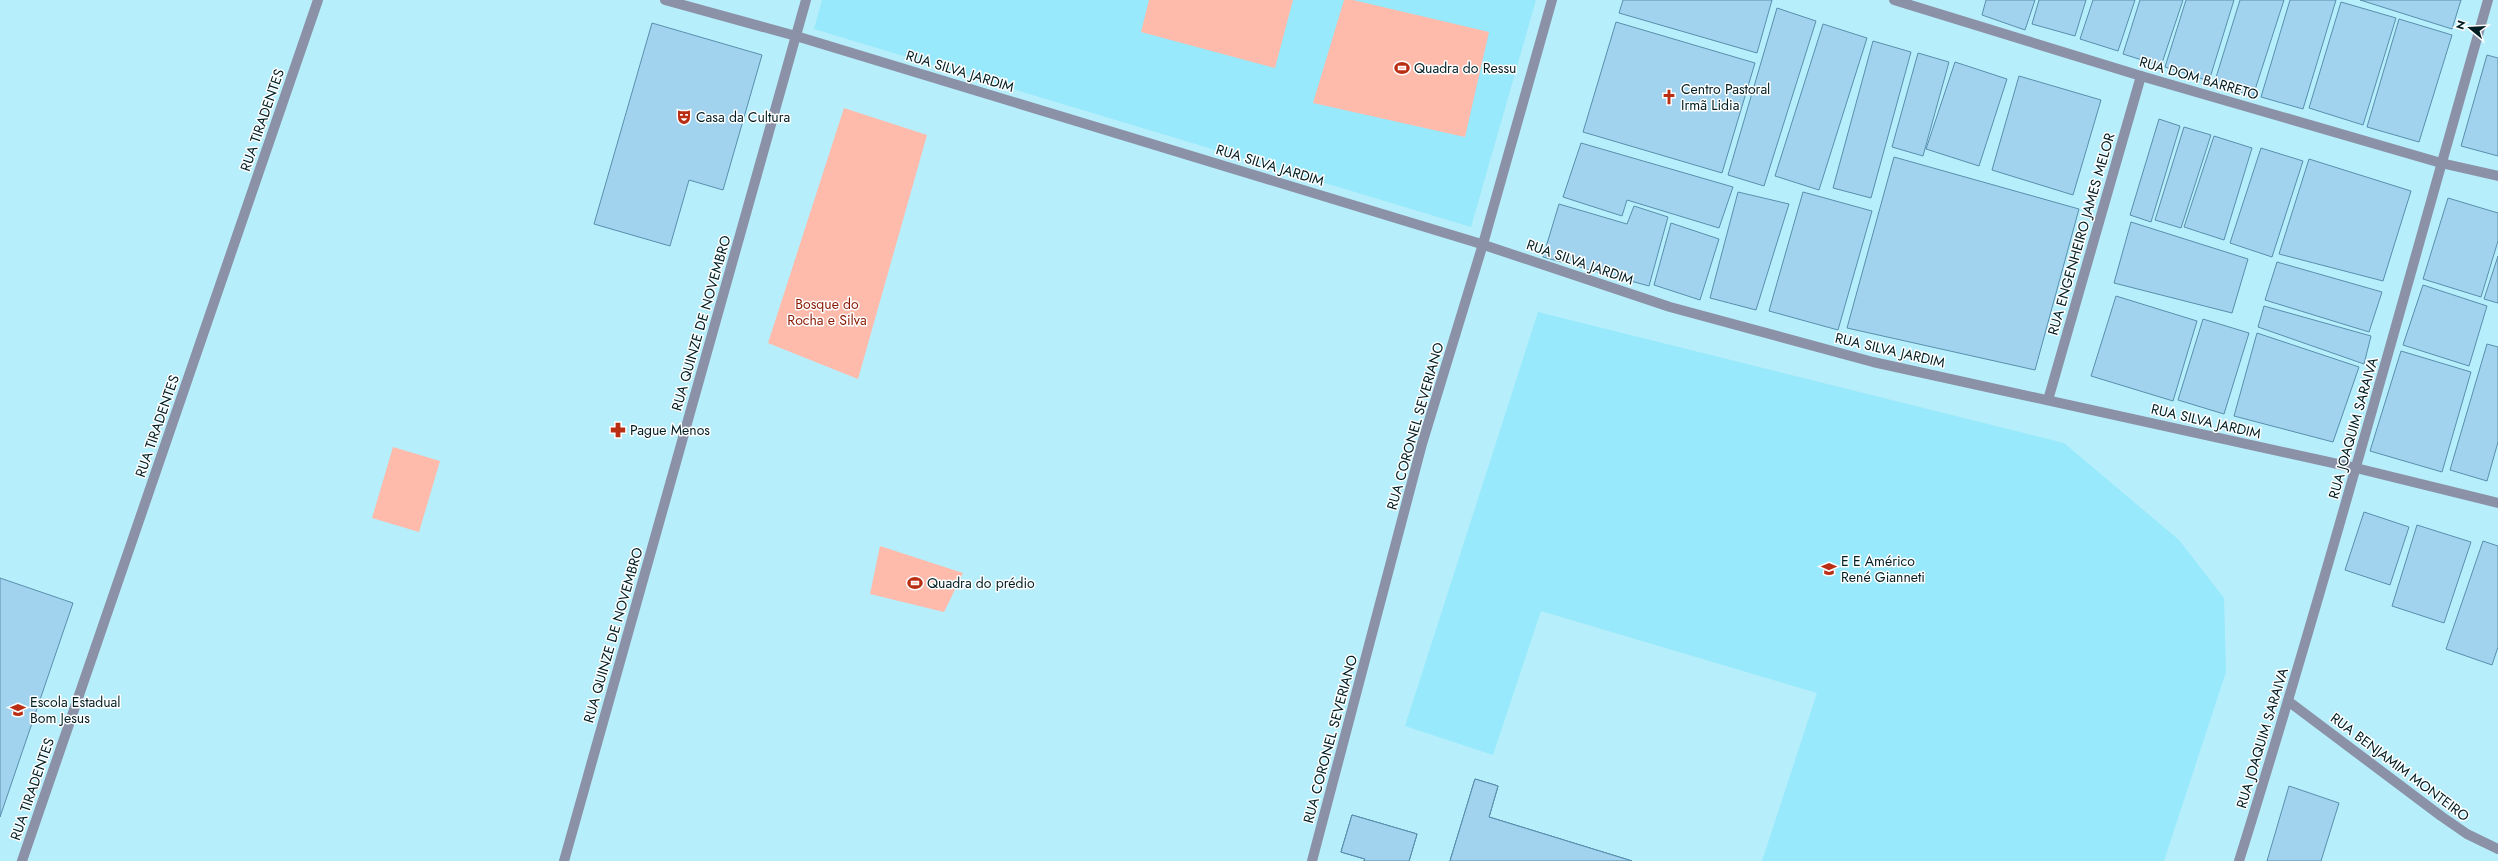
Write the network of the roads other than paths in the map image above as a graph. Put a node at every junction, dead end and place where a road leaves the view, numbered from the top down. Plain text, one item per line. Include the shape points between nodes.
1 (318, 0) edge
2 (665, 0) edge
3 (806, 0) edge
4 (1552, 0) edge
5 (1894, 0) edge
6 (2488, 0) edge
7 (796, 36) junction
8 (2141, 76) junction
9 (2441, 163) junction
10 (2498, 176) edge
11 (1484, 244) junction
12 (2048, 400) junction
13 (2356, 468) junction
14 (2498, 503) edge
15 (2288, 701) junction
16 (2498, 849) edge
17 (22, 861) edge
18 (564, 861) edge
19 (1312, 861) edge
20 (2238, 861) edge

1 - 17 street, RUA TIRADENTES
2 - 7 street, RUA SILVA JARDIM
3 - 7 street, RUA QUINZE DE NOVEMBRO
4 - 11 street, RUA CORONEL SEVERIANO
5 - 8 street, RUA DOM BARRETO
6 - 9 street, RUA JOAQUIM SARAIVA
7 - 11 street, RUA SILVA JARDIM
7 - 18 street, RUA QUINZE DE NOVEMBRO
8 - 9 street, RUA DOM BARRETO
8 - 12 street, RUA ENGENHEIRO JAMES MELOR
9 - 10 street, RUA DOM BARRETO
9 - 13 street, RUA JOAQUIM SARAIVA
11 - 12 street, RUA SILVA JARDIM via 1670,307 1873,362
11 - 19 street, RUA CORONEL SEVERIANO via 1422,444
12 - 13 street, RUA SILVA JARDIM
13 - 14 street, RUA SILVA JARDIM
13 - 15 street, RUA JOAQUIM SARAIVA
15 - 16 street, RUA BENJAMIM MONTEIRO via 2440,816 2467,834
15 - 20 street, RUA JOAQUIM SARAIVA

